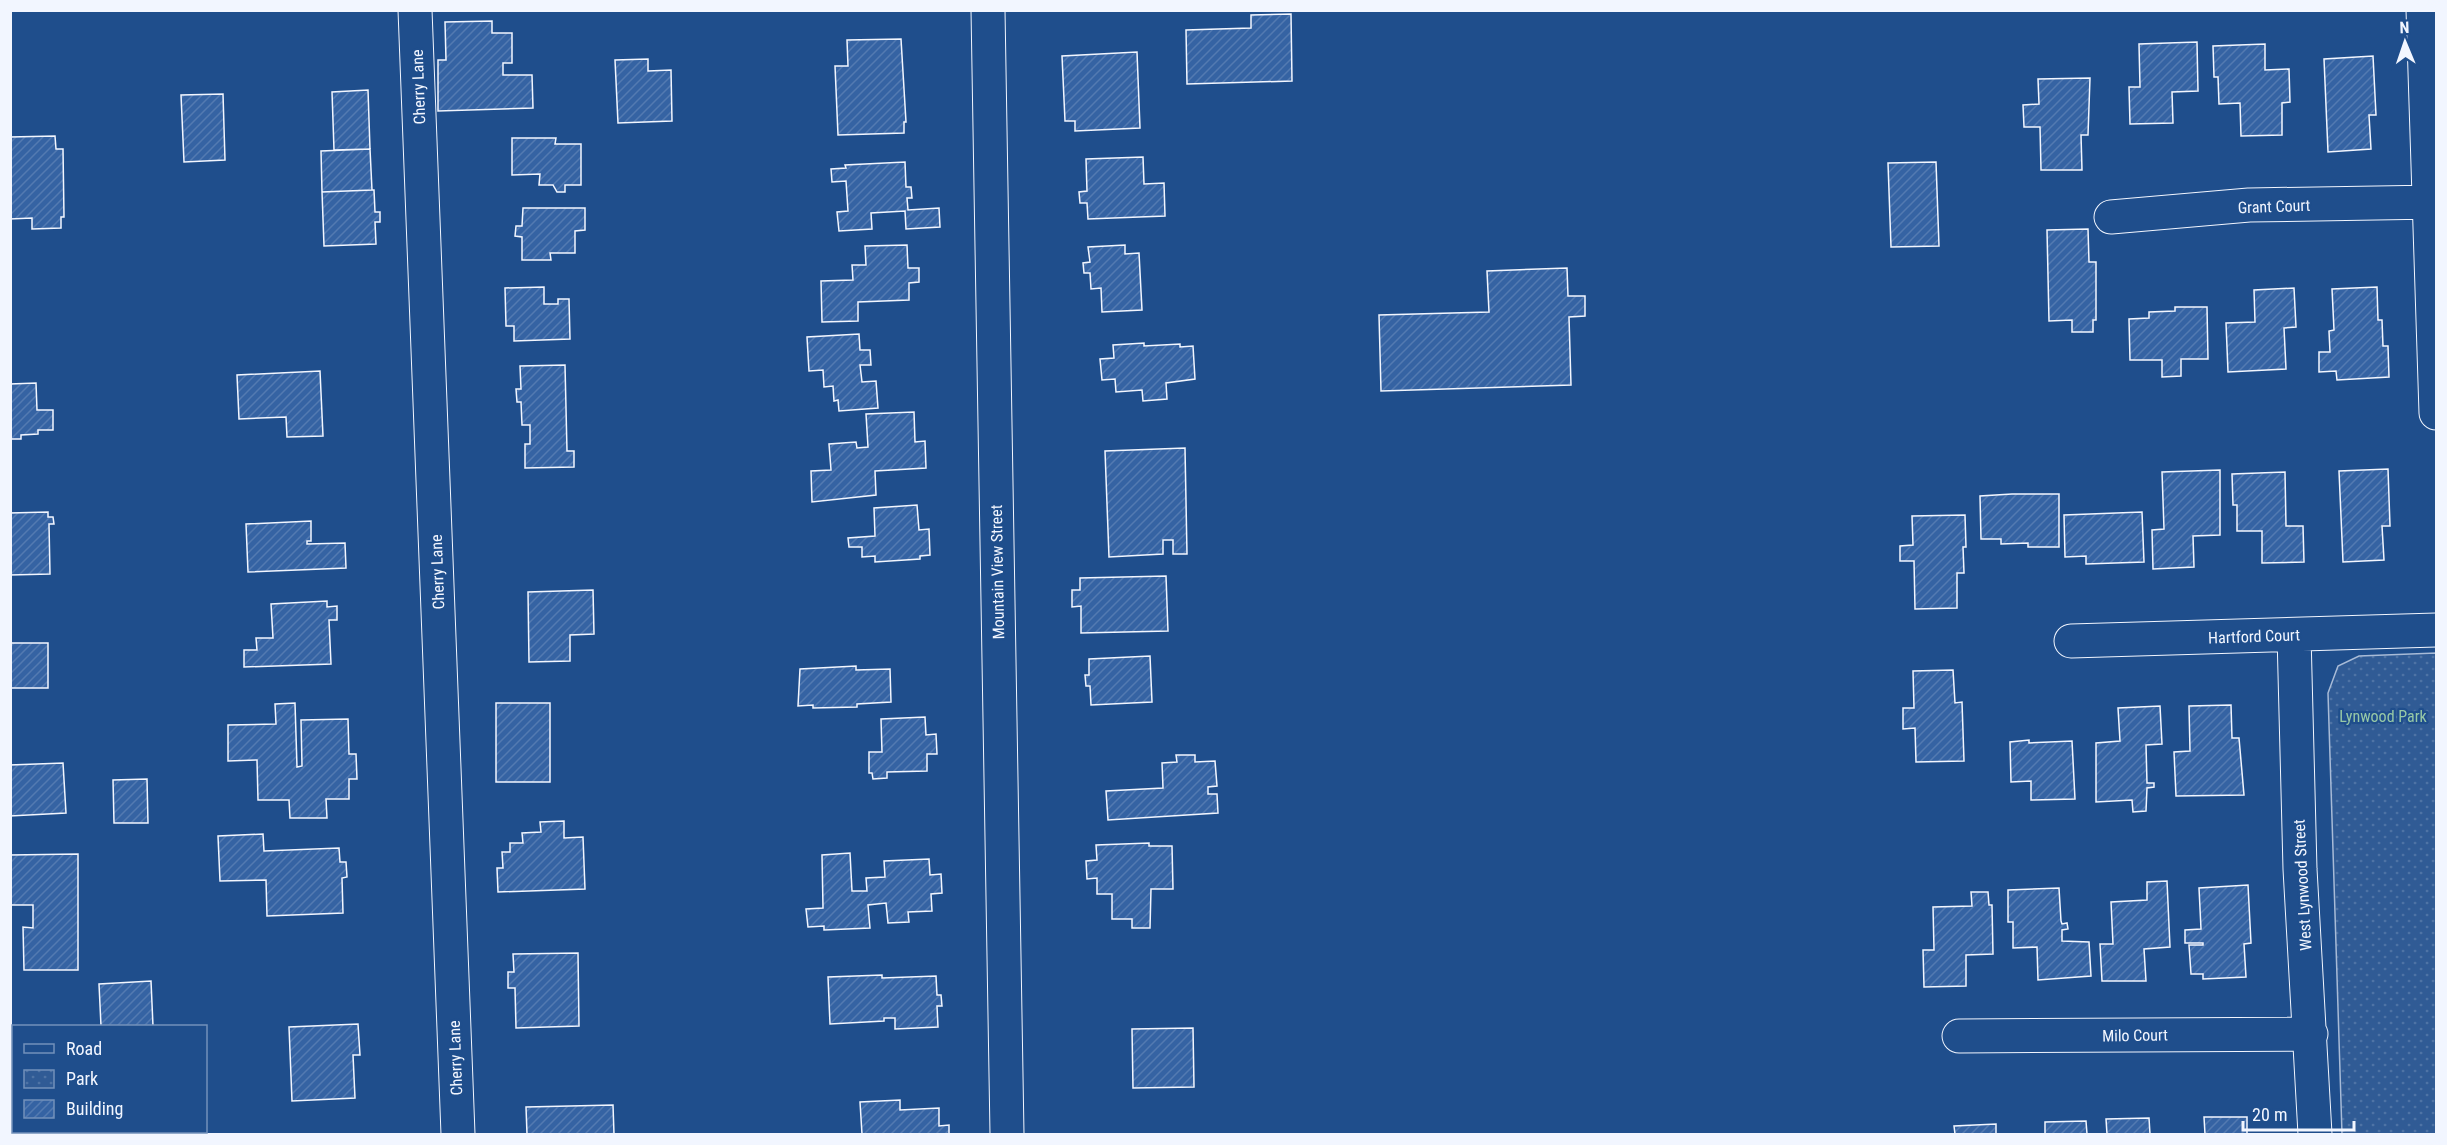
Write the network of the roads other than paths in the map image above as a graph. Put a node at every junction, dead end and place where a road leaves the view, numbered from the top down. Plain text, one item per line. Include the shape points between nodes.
1 (415, 10) edge
2 (988, 10) edge
3 (2422, 10) edge
4 (2433, 202) edge
5 (2111, 217) dead end
6 (2436, 413) edge
7 (2436, 630) edge
8 (2294, 635) junction
9 (2071, 641) dead end
10 (2311, 1034) junction
11 (1959, 1036) dead end
12 (458, 1134) edge
13 (1007, 1134) edge
14 (2315, 1134) edge

1 - 12 street, Cherry Lane
2 - 13 street, Mountain View Street
3 - 4 street
4 - 5 street, Grant Court via 2248,205
4 - 6 street
7 - 8 street, Hartford Court
8 - 9 street, Hartford Court
8 - 10 street, West Lynwood Street via 2300,869
10 - 11 street, Milo Court
10 - 14 street, West Lynwood Street

